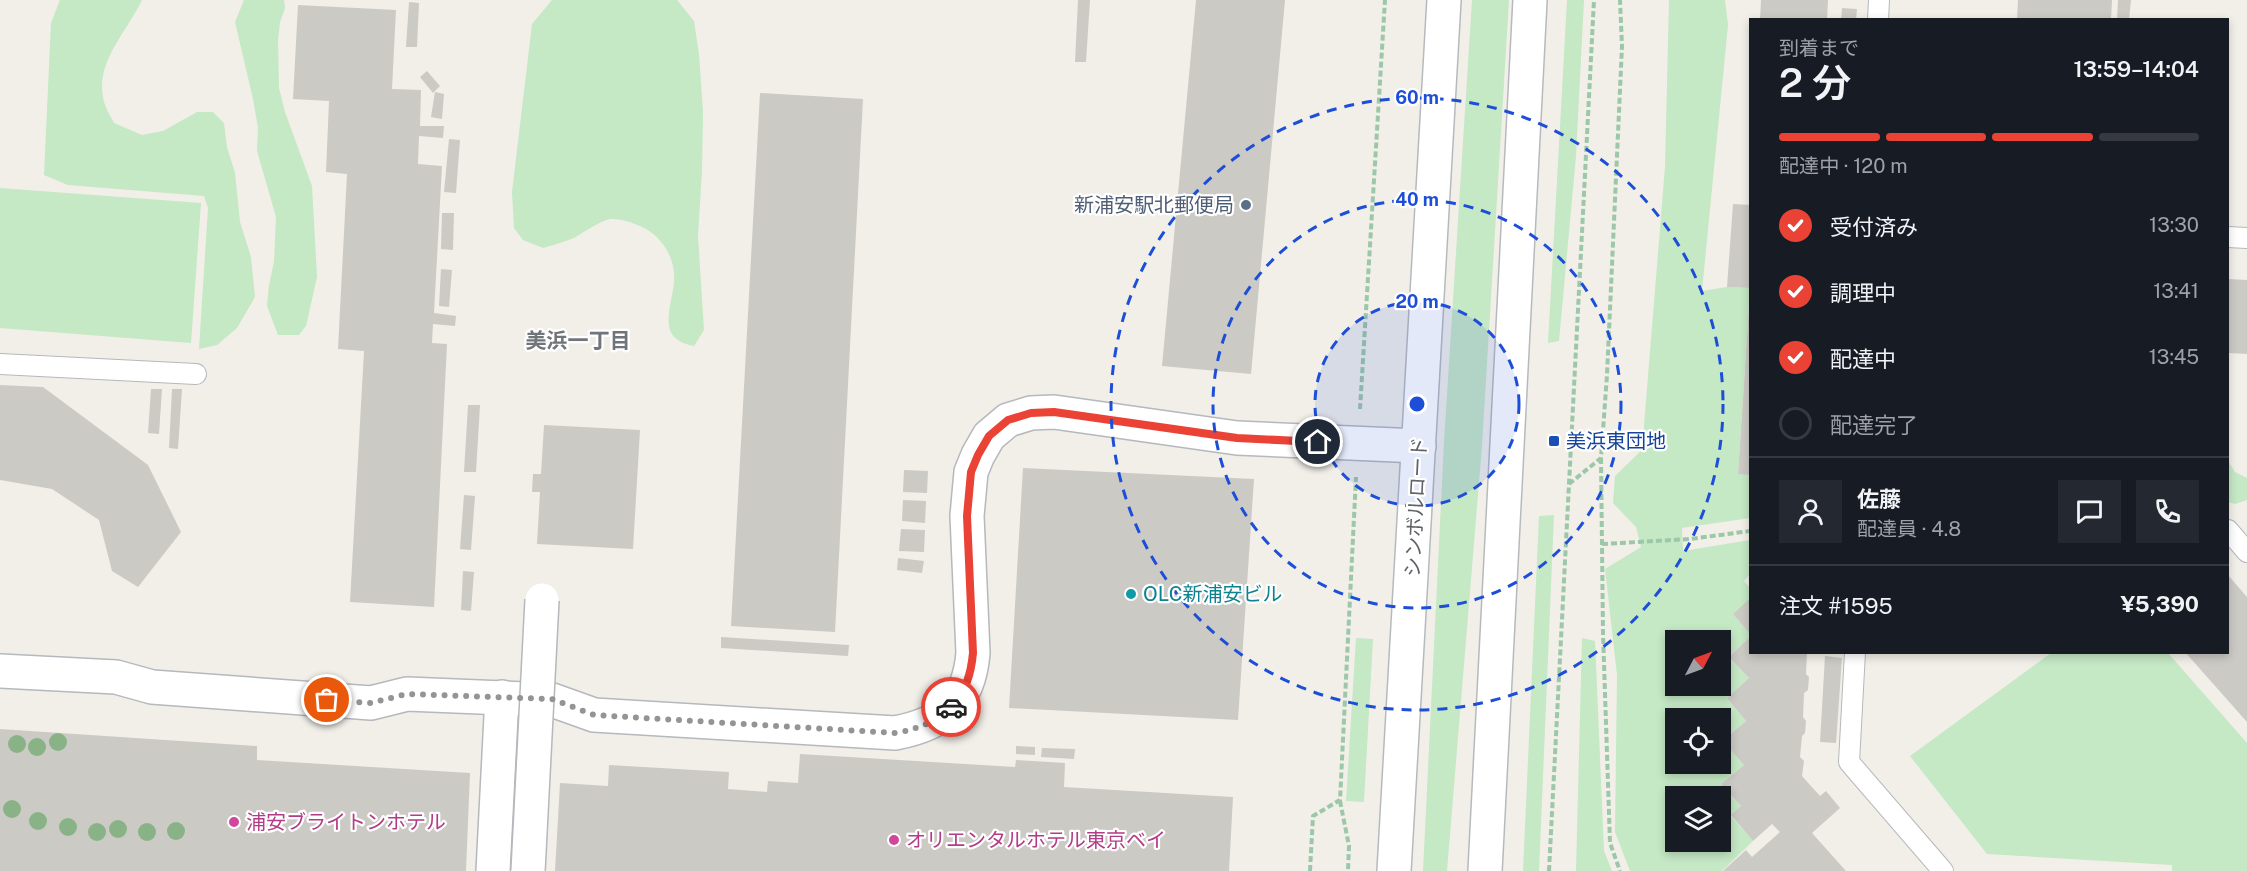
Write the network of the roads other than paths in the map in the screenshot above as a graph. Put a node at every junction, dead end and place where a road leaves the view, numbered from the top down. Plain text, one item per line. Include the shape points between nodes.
1 (1444, 0) edge
2 (1530, 0) edge
3 (1879, 0) edge
4 (1878, 18) edge
5 (2229, 237) edge
6 (2247, 238) edge
7 (0, 364) edge
8 (196, 374) dead end
9 (1419, 446) junction
10 (2229, 531) edge
11 (2247, 552) edge
12 (542, 600) dead end
13 (1855, 654) edge
14 (0, 671) edge
15 (502, 698) junction
16 (493, 871) edge
17 (528, 871) edge
18 (1394, 871) edge
19 (1485, 871) edge
20 (1943, 871) edge

1 - 9 street, シンボルロード
2 - 19 street
3 - 4 lane
5 - 6 lane
7 - 8 lane
9 - 15 street via 1237,438 1054,412 1008,420 989,436 971,472 967,516 971,675 959,699 939,719 915,729 895,733 594,715 552,699
9 - 18 street, シンボルロード
10 - 11 lane
12 - 17 street, bridge
13 - 20 lane via 1849,762
14 - 15 street via 116,677 152,687 371,703 407,694
15 - 16 street

